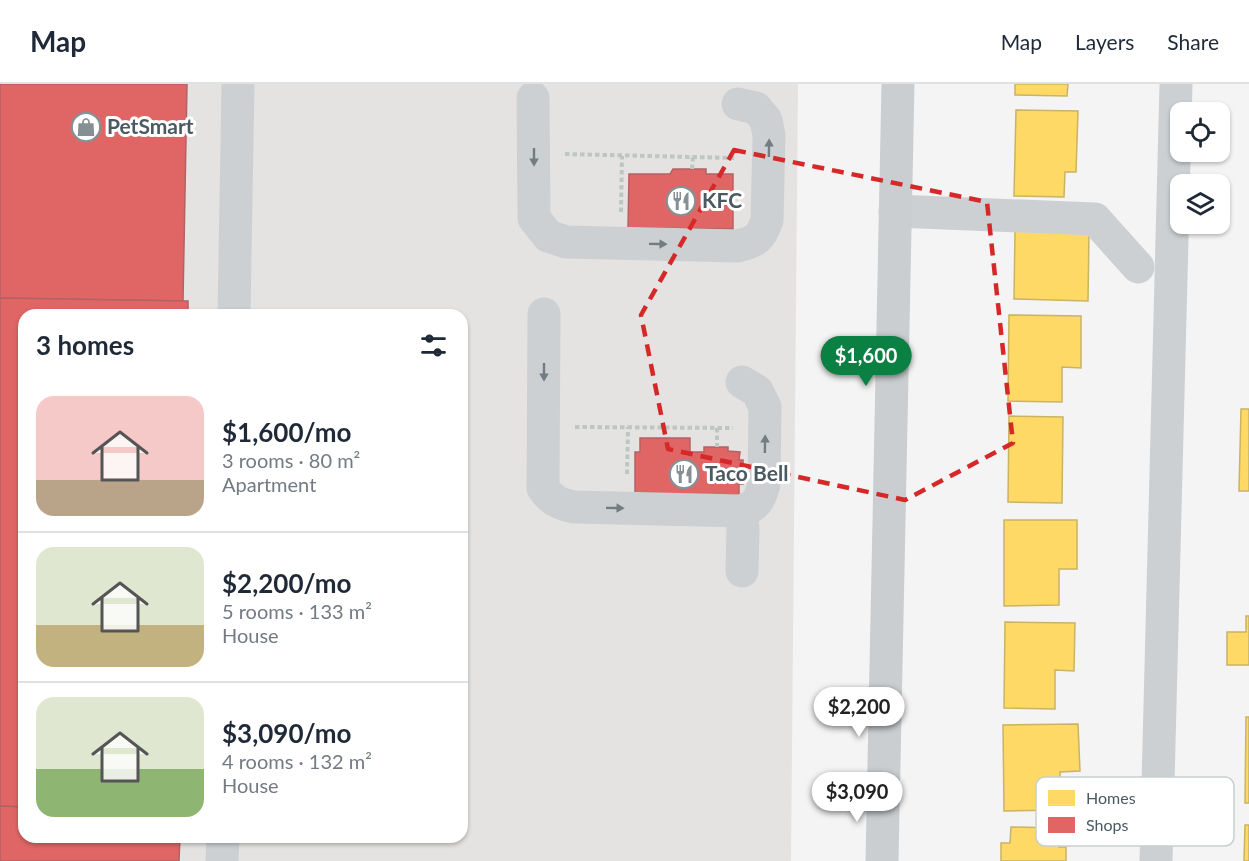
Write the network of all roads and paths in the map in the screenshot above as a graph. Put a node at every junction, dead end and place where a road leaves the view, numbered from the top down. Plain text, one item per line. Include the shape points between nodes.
1 (238, 84) edge
2 (898, 84) edge
3 (1176, 84) edge
4 (533, 98) dead end
5 (738, 104) dead end
6 (534, 154) junction
7 (693, 157) junction
8 (769, 159) junction
9 (692, 169) dead end
10 (895, 212) junction
11 (1138, 267) dead end
12 (234, 309) edge
13 (544, 314) dead end
14 (742, 382) dead end
15 (545, 426) junction
16 (717, 428) junction
17 (765, 429) junction
18 (717, 447) dead end
19 (740, 511) junction
20 (742, 571) dead end
21 (1158, 777) edge
22 (222, 843) edge
23 (1156, 846) edge
24 (222, 861) edge
25 (882, 861) edge
26 (1156, 861) edge

1 - 12 lane
2 - 10 main road
3 - 21 lane
4 - 6 lane
8 -> 5 lane via 766,120 756,108
6 - 7 path
6 -> 8 lane via 534,218 548,236 566,242 632,244 752,243 763,233 767,220
7 - 8 path
7 - 9 path
10 - 11 lane via 1095,219
10 - 25 main road
13 -> 15 lane
14 - 17 lane via 757,391 765,407
15 - 16 path
15 -> 19 lane via 543,488 551,499 563,505
16 - 17 path
16 - 18 path
19 -> 17 lane via 752,508 761,496
19 - 20 lane
22 - 24 lane
23 - 26 lane

